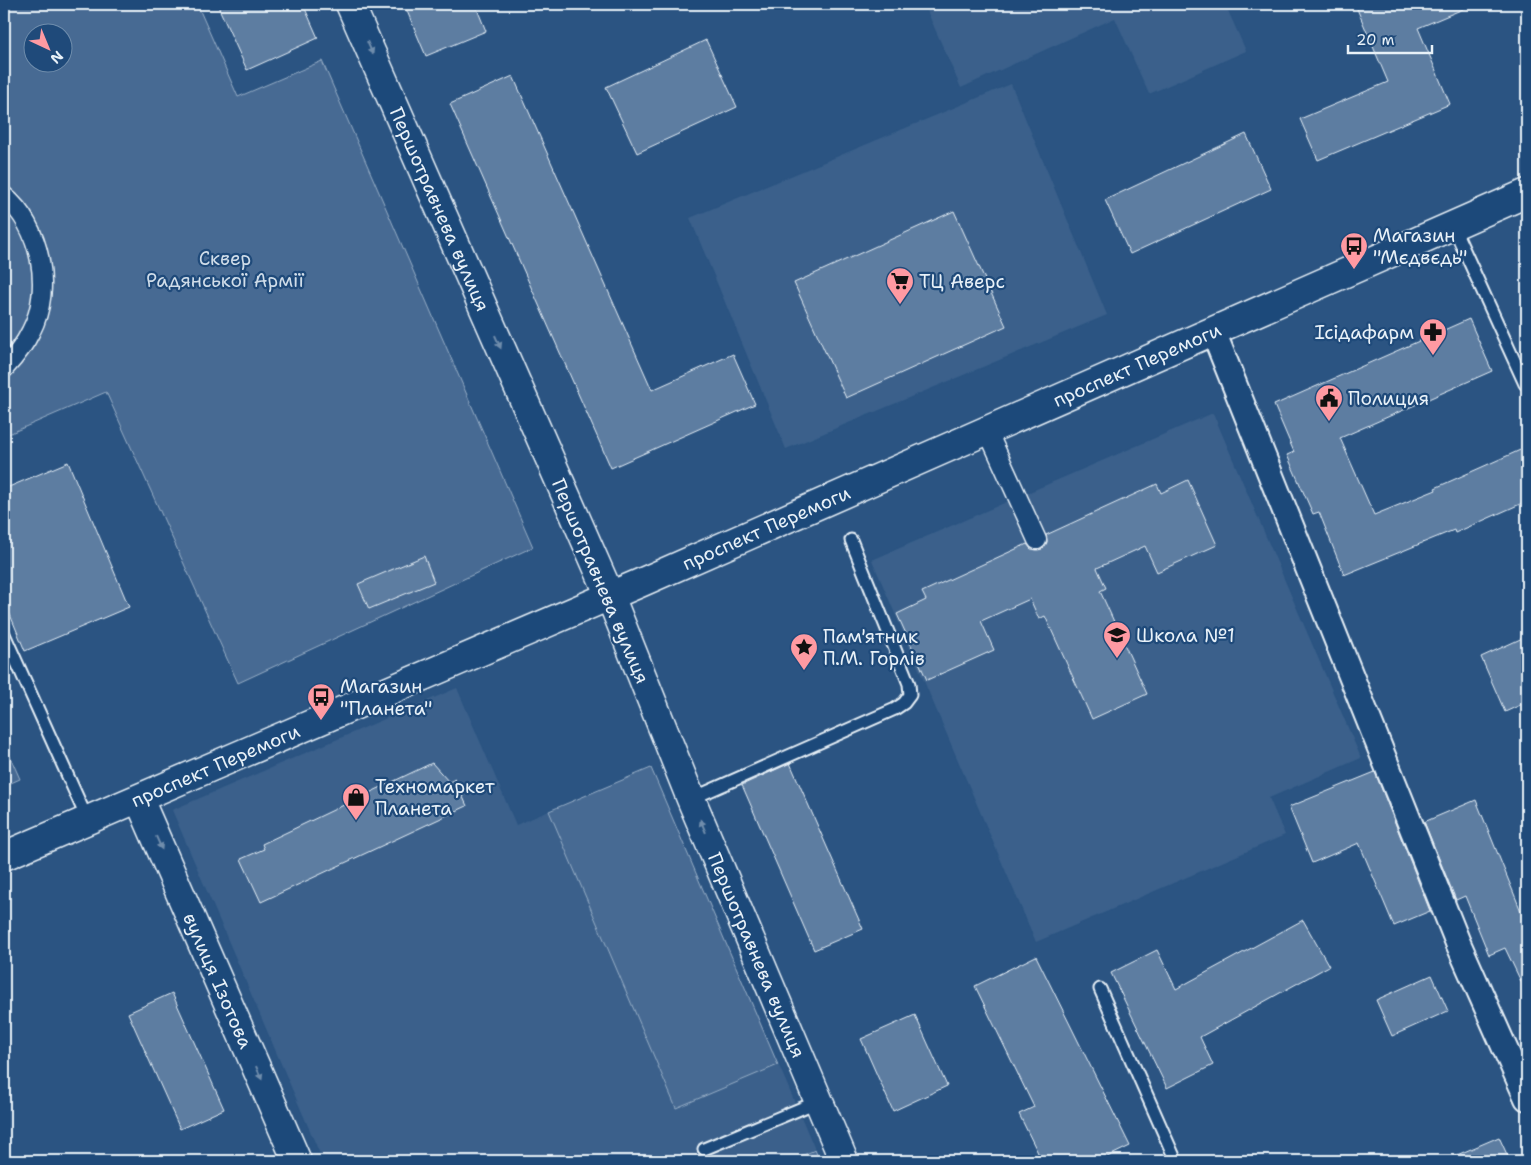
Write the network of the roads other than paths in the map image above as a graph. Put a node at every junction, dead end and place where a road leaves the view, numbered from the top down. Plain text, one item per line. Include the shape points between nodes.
1 (350, 4) edge
2 (1527, 193) edge
3 (4, 196) edge
4 (1453, 226) junction
5 (1213, 331) junction
6 (4, 369) edge
7 (1525, 384) dead end
8 (987, 430) junction
9 (851, 540) dead end
10 (1037, 540) dead end
11 (610, 596) junction
12 (4, 634) edge
13 (139, 799) junction
14 (692, 799) junction
15 (88, 820) junction
16 (4, 856) edge
17 (1100, 989) dead end
18 (1527, 1098) edge
19 (819, 1101) junction
20 (704, 1149) dead end
21 (297, 1161) edge
22 (844, 1161) edge
23 (1176, 1161) edge

1 -> 11 main road, Першотравнева вулиця
2 - 4 main road, проспект Перемоги
3 - 6 street via 27,223 38,250 42,279 39,308 32,330 22,349
4 - 5 main road, проспект Перемоги
4 - 7 lane
5 - 8 main road, проспект Перемоги
5 - 18 street via 1458,943
8 - 10 street
8 - 11 main road, проспект Перемоги
9 - 14 lane via 909,684 910,695 895,709
11 - 13 main road, проспект Перемоги
11 - 14 main road, Першотравнева вулиця
12 - 15 lane
13 - 15 main road, проспект Перемоги
13 -> 21 main road, вулиця Ізотова
19 -> 14 main road, Першотравнева вулиця
15 - 16 main road, проспект Перемоги
17 - 23 lane
19 - 20 lane
19 - 22 main road, Першотравнева вулиця

